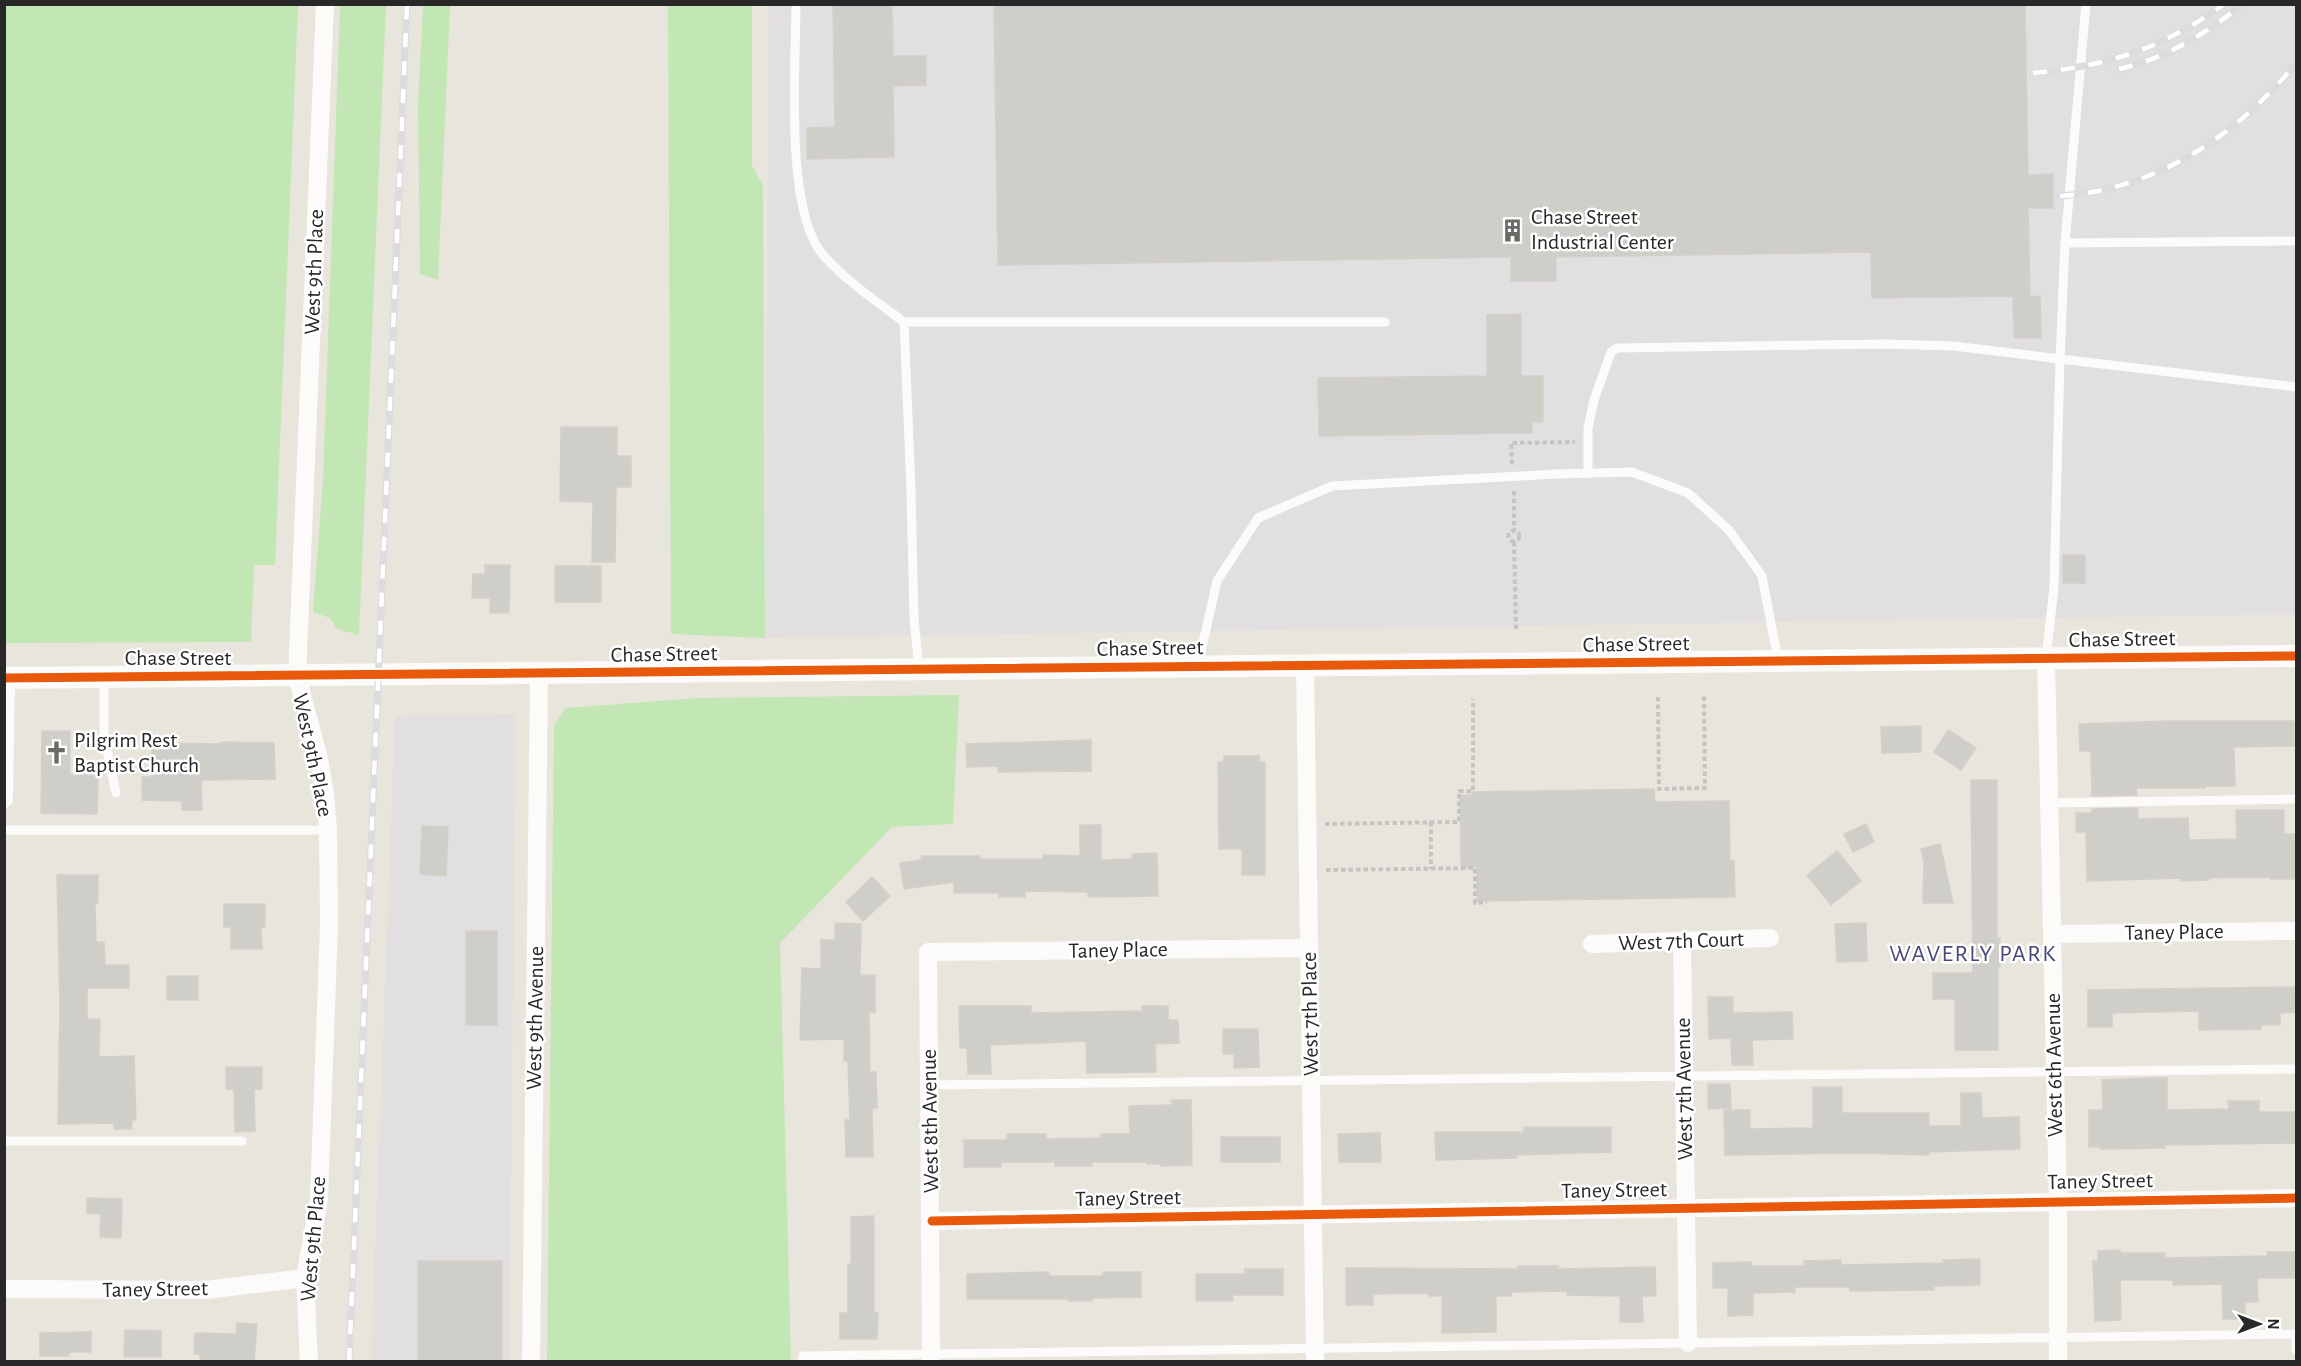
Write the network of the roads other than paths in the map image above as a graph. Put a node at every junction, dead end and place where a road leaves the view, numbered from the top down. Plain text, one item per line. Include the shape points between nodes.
1 (325, 4) edge
2 (796, 4) edge
3 (2086, 4) edge
4 (2296, 241) edge
5 (2066, 243) junction
6 (904, 322) junction
7 (1385, 322) dead end
8 (2060, 359) junction
9 (2296, 387) edge
10 (1588, 473) junction
11 (2296, 656) edge
12 (2046, 660) junction
13 (1778, 662) junction
14 (1305, 666) junction
15 (1198, 667) junction
16 (919, 670) junction
17 (539, 675) junction
18 (297, 676) junction
19 (5, 678) edge
20 (104, 678) junction
21 (117, 793) dead end
22 (4, 799) edge
23 (2296, 799) edge
24 (2049, 803) junction
25 (4, 830) edge
26 (328, 830) junction
27 (2296, 931) edge
28 (2052, 934) junction
29 (1770, 938) dead end
30 (1682, 942) junction
31 (1592, 944) dead end
32 (1308, 948) junction
33 (928, 952) joint
34 (2296, 1069) edge
35 (2055, 1072) junction
36 (1684, 1076) junction
37 (1311, 1081) junction
38 (930, 1085) junction
39 (4, 1141) edge
40 (242, 1141) dead end
41 (2296, 1198) edge
42 (2058, 1202) junction
43 (1686, 1208) junction
44 (1313, 1215) junction
45 (932, 1221) junction
46 (305, 1278) junction
47 (4, 1289) edge
48 (2296, 1334) edge
49 (2057, 1338) junction
50 (1688, 1343) junction
51 (2296, 1350) edge
52 (1314, 1355) edge
53 (931, 1358) edge
54 (309, 1362) edge
55 (531, 1362) edge
56 (803, 1362) edge
57 (2058, 1362) edge

1 - 18 street, West 9th Place
2 - 6 lane via 798,180 808,228 823,254
3 - 5 lane
4 - 5 lane
5 - 8 lane
6 - 7 lane
6 - 16 lane
8 - 9 lane
8 - 10 lane via 1954,346 1885,344 1617,348 1611,352 1594,400 1588,428
8 - 12 lane via 2054,587
10 - 13 lane via 1632,472 1688,493 1730,531 1762,576
10 - 15 lane via 1332,486 1258,518 1217,581
11 - 12 street, Chase Street
12 - 13 street, Chase Street
12 - 24 street, West 6th Avenue
13 - 14 street, Chase Street
14 - 15 street, Chase Street
14 - 32 street, West 7th Place
15 - 16 street, Chase Street
16 - 17 street, Chase Street
17 - 18 street, Chase Street
17 - 55 street, West 9th Avenue
18 - 20 street, Chase Street
18 - 26 street, West 9th Place via 319,759
19 - 20 street, Chase Street
19 - 22 street
20 - 21 lane via 104,735
23 - 24 lane
24 - 28 street, West 6th Avenue
25 - 26 lane
26 - 46 street, West 9th Place via 329,925 319,1198
27 - 28 street, Taney Place
28 - 35 street, West 6th Avenue
29 - 30 street, West 7th Court
30 - 31 street, West 7th Court
30 - 36 street, West 7th Avenue
32 - 33 street, Taney Place
32 - 37 street, West 7th Place
33 - 38 street, West 8th Avenue
34 - 35 lane
35 - 36 lane
35 - 42 street, West 6th Avenue
36 - 37 lane
36 - 43 street, West 7th Avenue
37 - 38 lane
37 - 44 street, West 7th Place
38 - 45 street, West 8th Avenue
39 - 40 lane
41 - 42 street, Taney Street
42 - 43 street, Taney Street
42 - 49 street, West 6th Avenue
43 - 44 street, Taney Street
43 - 50 street, West 7th Avenue
44 - 45 street, Taney Street
44 - 52 street, West 7th Place
45 - 53 street, West 8th Avenue
46 - 47 street, Taney Street via 206,1290
46 - 54 street, West 9th Place
48 - 49 lane
48 - 51 lane
49 - 50 lane
49 - 57 street, West 6th Avenue
50 - 52 lane
52 - 53 lane
53 - 56 lane via 803,1356

